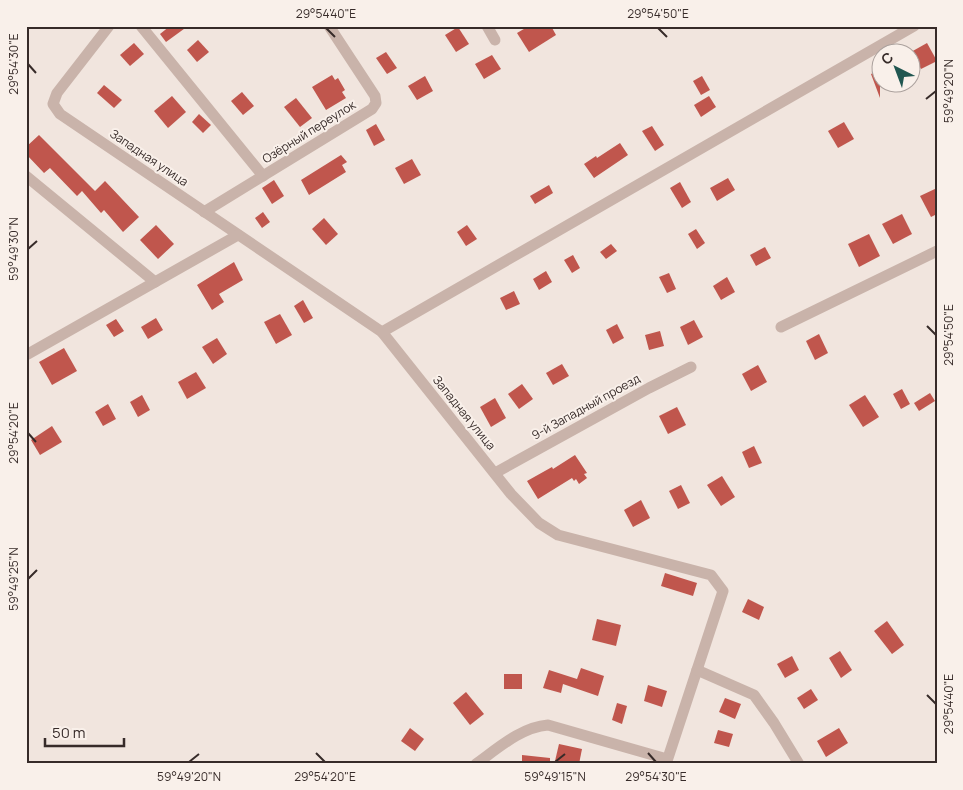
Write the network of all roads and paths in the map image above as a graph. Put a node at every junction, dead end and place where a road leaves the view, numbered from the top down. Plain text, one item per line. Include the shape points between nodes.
1 (329, 26) edge
2 (487, 26) edge
3 (914, 26) edge
4 (106, 27) edge
5 (142, 27) edge
6 (495, 40) dead end
7 (26, 176) edge
8 (263, 176) junction
9 (204, 212) junction
10 (238, 235) junction
11 (937, 251) edge
12 (155, 282) junction
13 (781, 327) dead end
14 (382, 332) junction
15 (26, 352) edge
16 (691, 367) dead end
17 (495, 473) junction
18 (697, 670) junction
19 (667, 761) edge
20 (476, 764) edge
21 (799, 764) edge

1 - 8 street, Озёрный переулок via 375,96 376,103 372,109
2 - 6 street
3 - 14 street
4 - 9 street, Западная улица via 57,93 54,104 60,114
5 - 8 street, Озёрный переулок
7 - 12 street
8 - 9 street
9 - 10 street, Западная улица
10 - 12 street
10 - 14 street, Западная улица
11 - 13 street
12 - 15 street via 28,354
14 - 17 street, Западная улица
16 - 17 street, 9-й Западный проезд
17 - 18 street, Западная улица via 539,523 558,534 711,575 723,591
18 - 19 street, Западная улица
18 - 21 street via 754,695
19 - 20 street via 548,725 526,729

